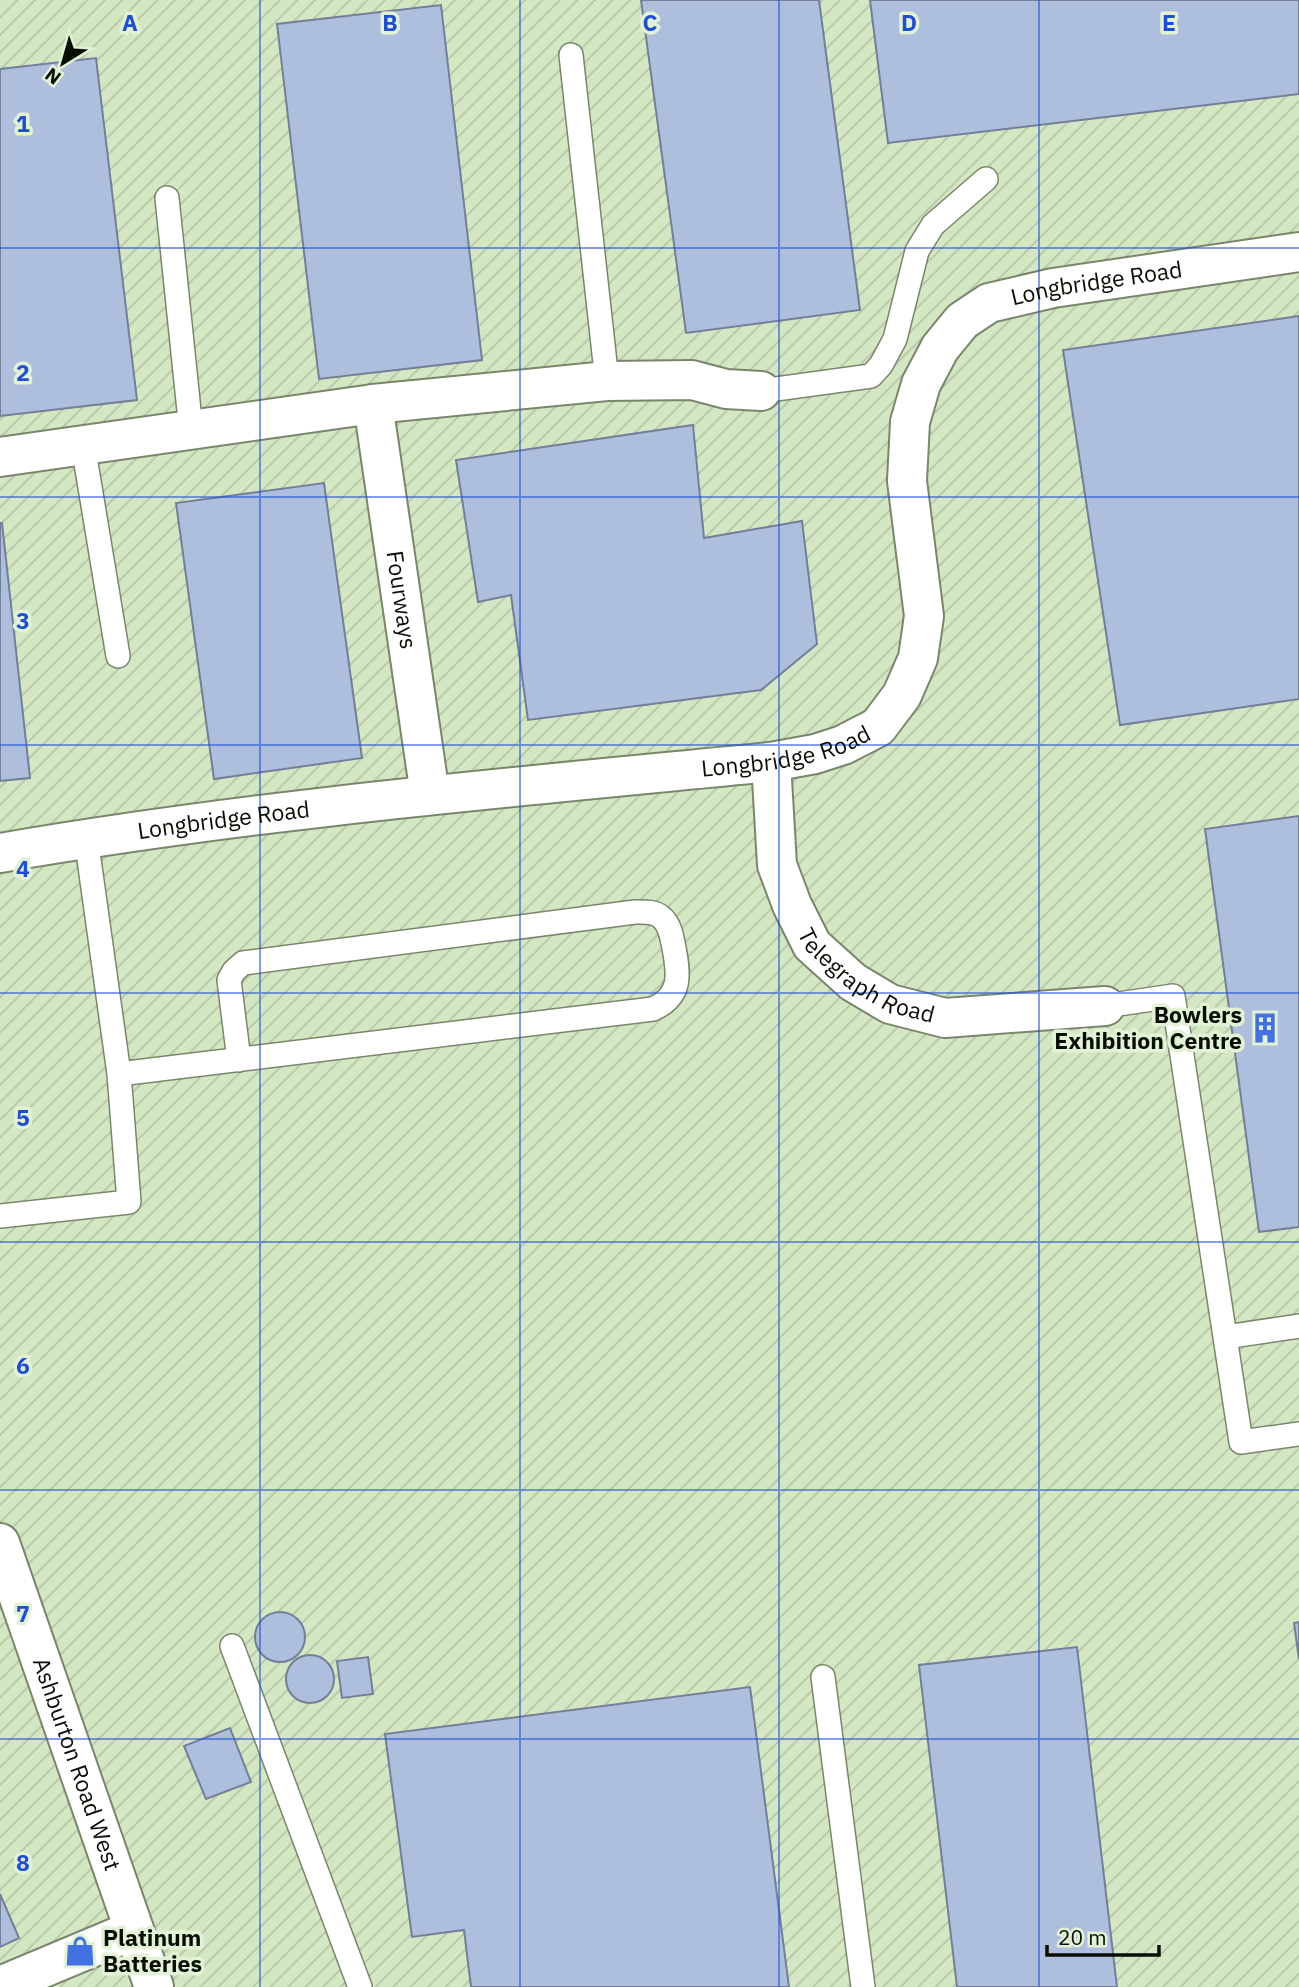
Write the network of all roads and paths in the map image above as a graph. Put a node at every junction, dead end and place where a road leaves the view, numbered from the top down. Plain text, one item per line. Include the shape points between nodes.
1 (571, 55) dead end
2 (985, 179) dead end
3 (167, 198) dead end
4 (1299, 251) edge
5 (607, 381) junction
6 (761, 391) joint
7 (373, 404) junction
8 (191, 430) junction
9 (83, 445) junction
10 (0, 457) edge
11 (118, 656) dead end
12 (771, 762) junction
13 (430, 795) junction
14 (86, 838) junction
15 (0, 853) edge
16 (1105, 1006) joint
17 (239, 1060) junction
18 (119, 1074) junction
19 (0, 1216) edge
20 (1299, 1326) edge
21 (1225, 1337) junction
22 (1299, 1434) edge
23 (0, 1543) edge
24 (232, 1646) dead end
25 (823, 1677) dead end
26 (134, 1930) junction
27 (0, 1986) edge
28 (154, 1987) edge
29 (360, 1987) edge
30 (863, 1987) edge

1 - 5 lane
2 - 6 lane via 933,225 917,251 895,339 871,376
3 - 8 lane
4 - 12 street, Longbridge Road via 1053,288 989,303 962,321 940,348 921,384 910,422 907,481 924,616 918,658 908,682 878,727 843,745
5 - 6 street via 692,380 726,389
5 - 7 street
7 - 8 street
7 - 13 street, Fourways
8 - 9 street
9 - 10 street
9 - 11 lane
12 - 13 street, Longbridge Road
12 - 16 street, Telegraph Road via 778,864 792,905 812,945 853,982 890,1004 945,1018
13 - 14 street, Longbridge Road
14 - 15 street, Longbridge Road
14 - 18 lane
16 - 21 lane via 1174,996
17 - 17 lane via 653,1009 664,1004 677,984 679,971 669,927 661,917 635,912 243,963 229,980
17 - 18 lane
18 - 19 lane via 129,1202
20 - 21 lane
21 - 22 lane via 1241,1442
23 - 26 street, Ashburton Road West
24 - 29 lane
25 - 30 lane
26 - 27 street
26 - 28 street, Ashburton Road West

